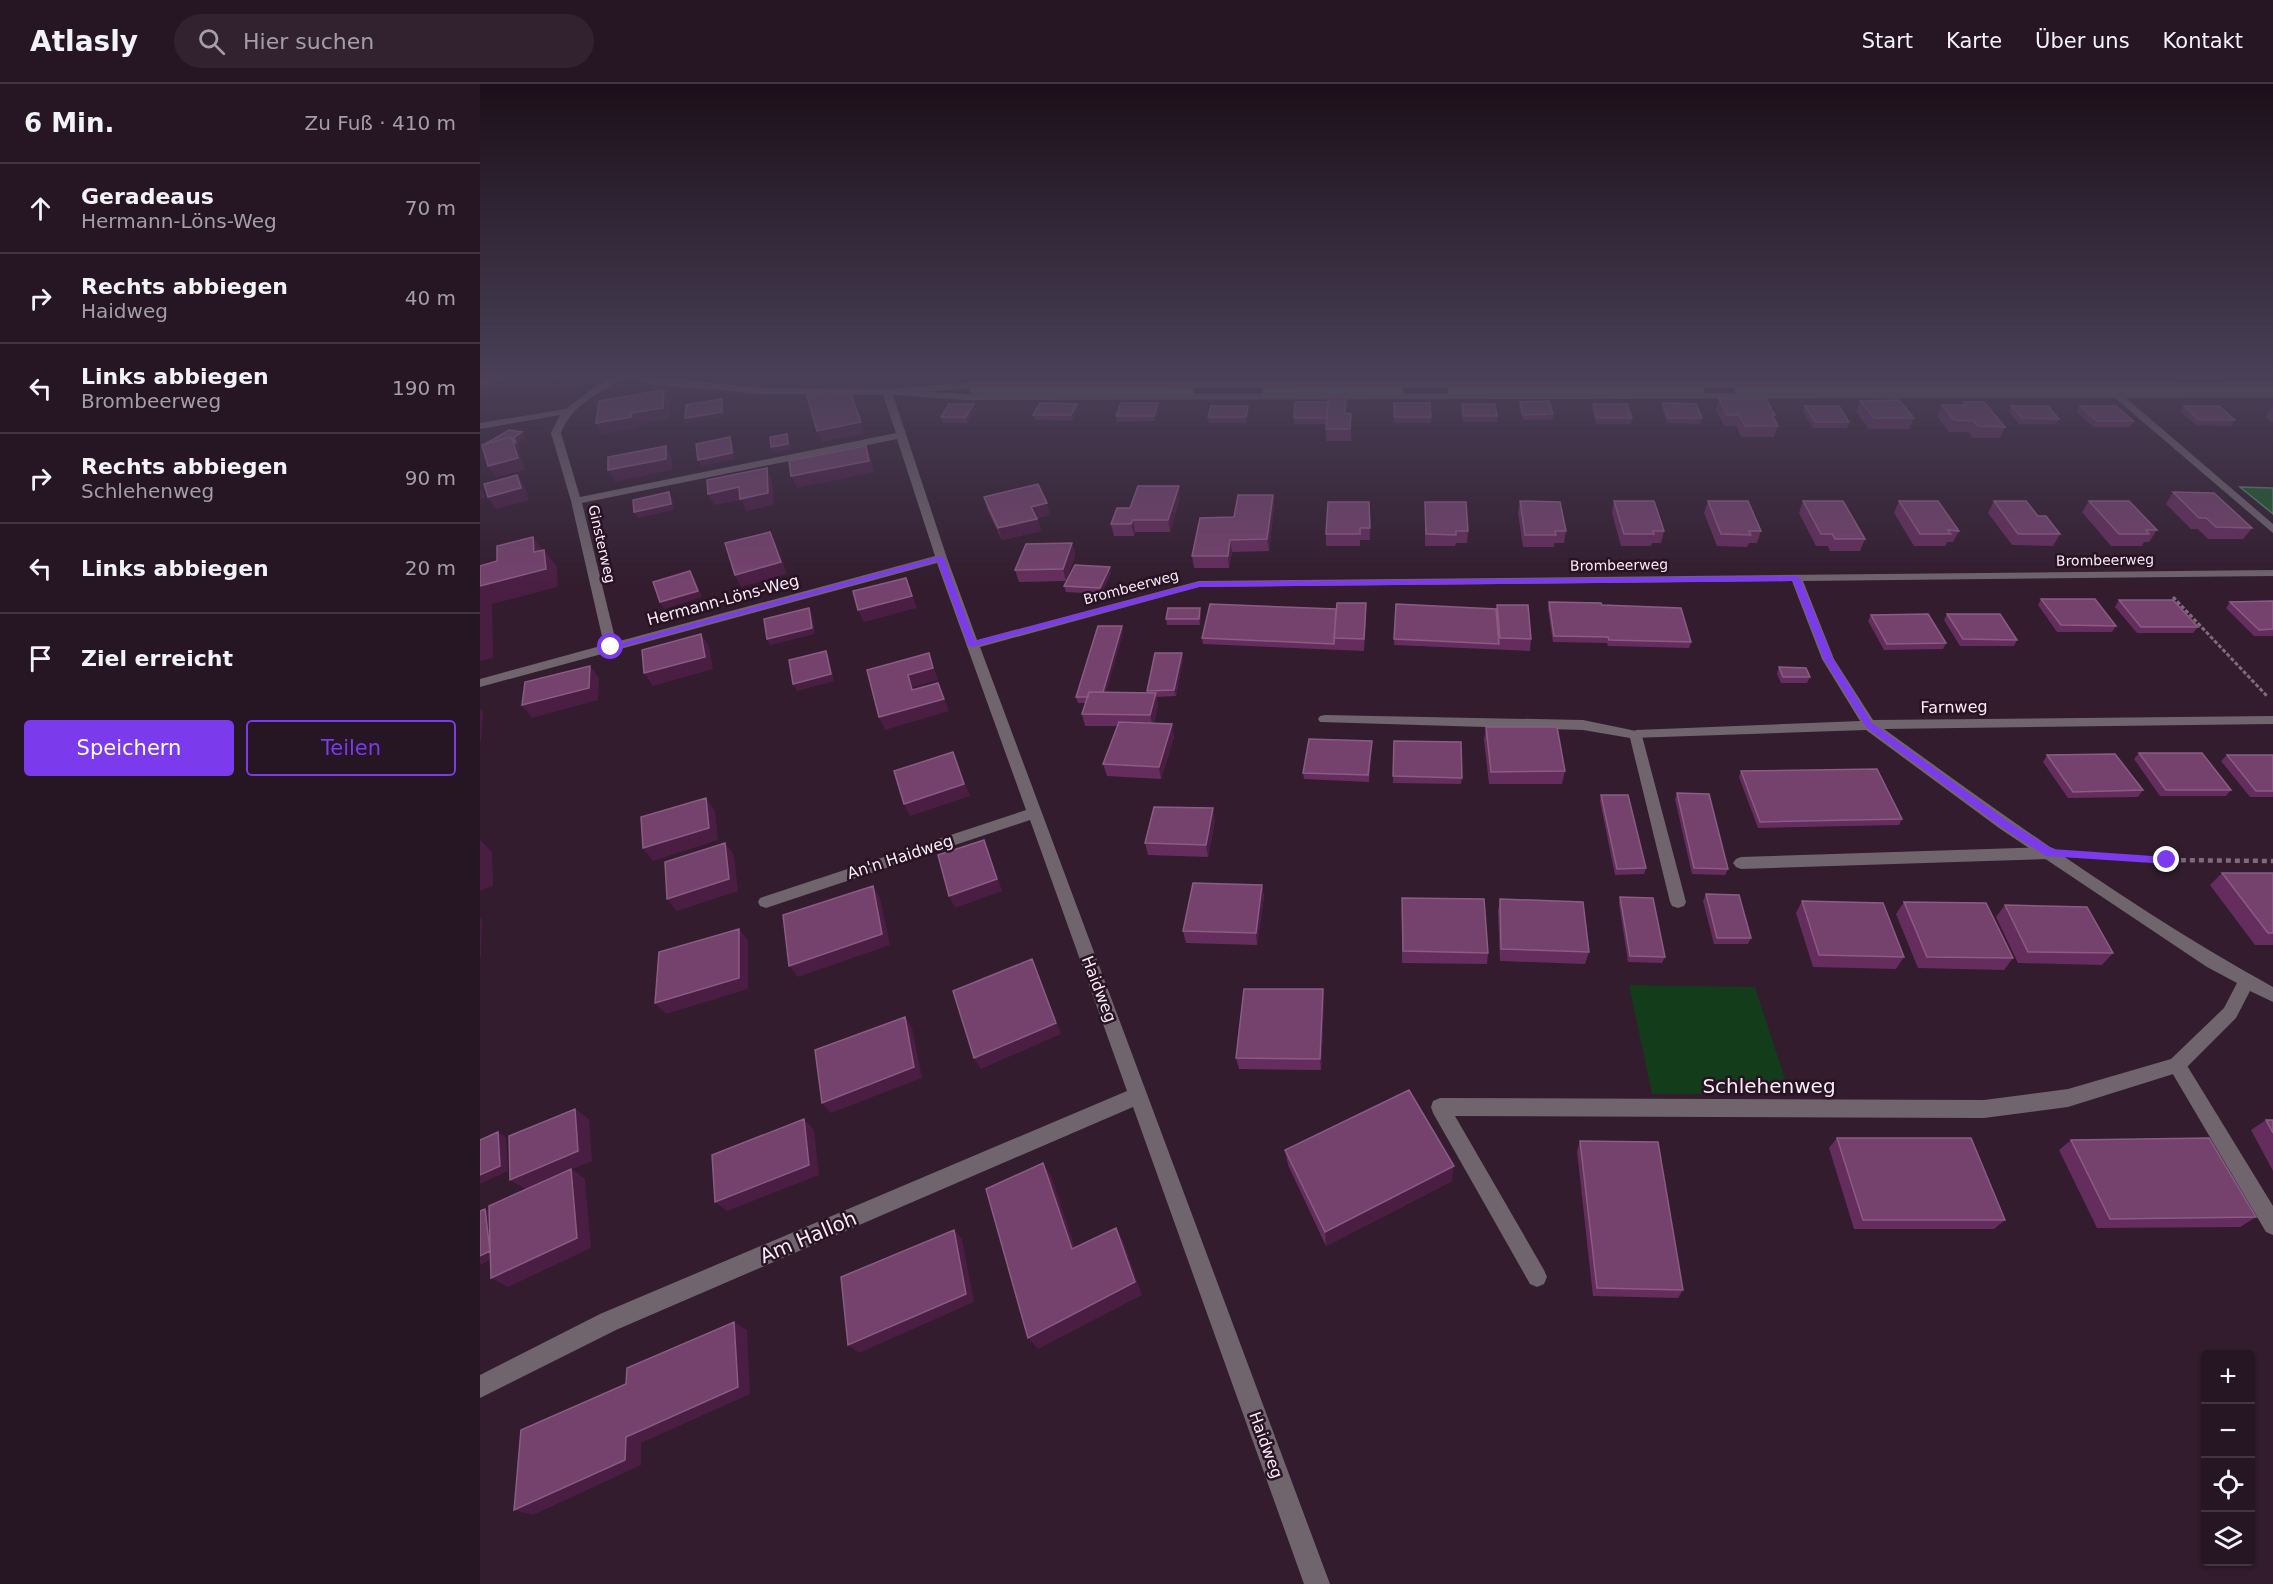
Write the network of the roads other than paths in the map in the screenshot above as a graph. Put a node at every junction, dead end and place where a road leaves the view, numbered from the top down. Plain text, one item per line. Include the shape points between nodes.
1 (560, 446) edge
2 (847, 446) edge
3 (905, 446) edge
4 (2173, 446) edge
5 (576, 501) junction
6 (2273, 530) edge
7 (941, 558) junction
8 (2273, 573) edge
9 (1796, 578) junction
10 (972, 645) junction
11 (611, 647) junction
12 (480, 683) edge
13 (1325, 719) dead end
14 (2273, 720) edge
15 (1869, 725) junction
16 (1636, 735) junction
17 (1034, 813) junction
18 (2050, 853) junction
19 (1741, 863) dead end
20 (766, 902) dead end
21 (1678, 902) dead end
22 (2247, 981) junction
23 (2273, 995) edge
24 (2177, 1065) junction
25 (1139, 1095) junction
26 (2273, 1225) edge
27 (1537, 1277) dead end
28 (480, 1387) edge
29 (1317, 1584) edge

1 - 5 street, Ginsterweg
2 - 5 street
3 - 7 street, Haidweg
4 - 6 street
5 - 11 street, Ginsterweg
7 - 10 street, Haidweg
7 - 11 street, Hermann-Löns-Weg
8 - 9 street, Brombeerweg
9 - 10 street, Brombeerweg via 1199,585
9 - 15 street via 1828,659
10 - 17 street, Haidweg
11 - 12 street, Hermann-Löns-Weg
13 - 16 street, Farnweg via 1583,725
14 - 15 street, Farnweg
15 - 16 street, Farnweg
15 - 18 street
16 - 21 street
17 - 20 street, An'n Haidweg
17 - 25 street, Haidweg
18 - 19 street
18 - 22 street
22 - 23 street
22 - 24 street, Schlehenweg via 2230,1013
24 - 26 street
24 - 27 street, Schlehenweg via 2068,1098 1984,1109 1440,1107
25 - 28 street, Am Halloh via 608,1322
25 - 29 street, Haidweg

